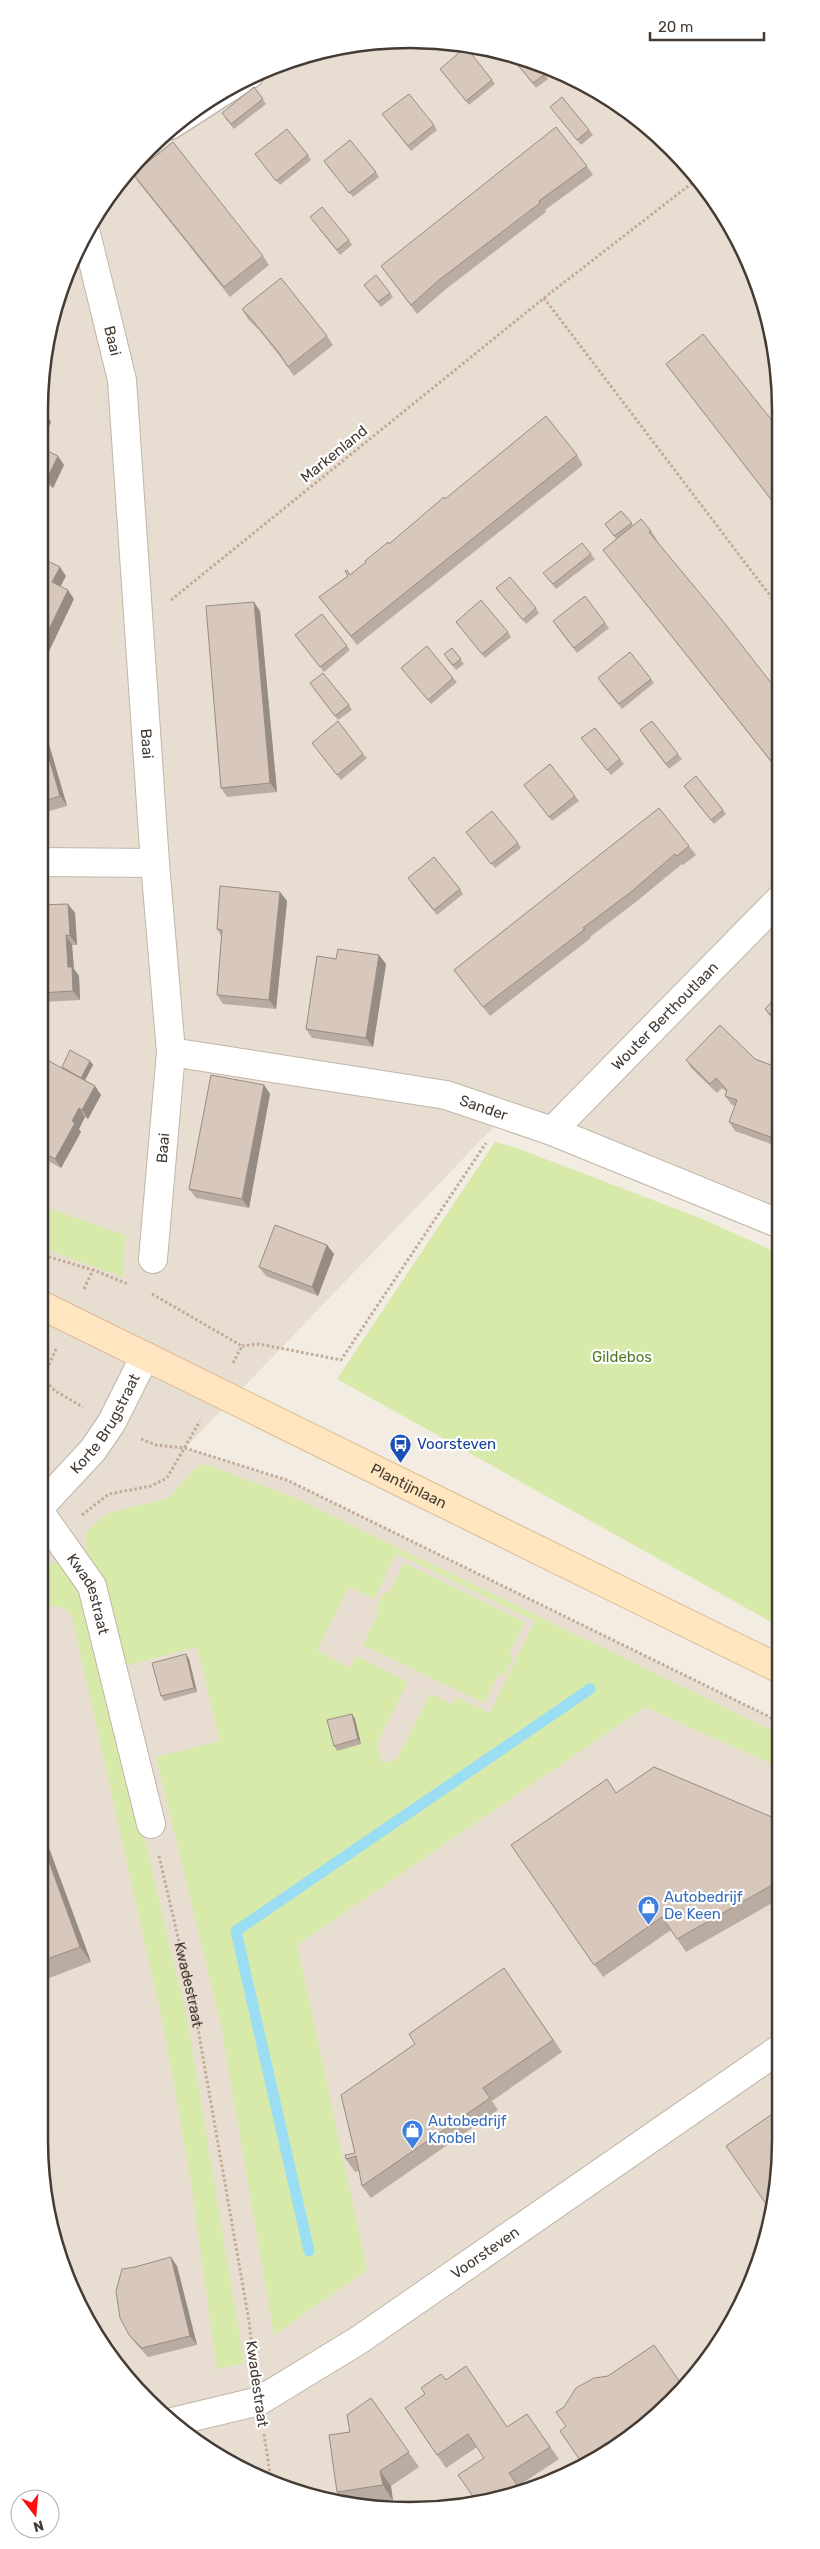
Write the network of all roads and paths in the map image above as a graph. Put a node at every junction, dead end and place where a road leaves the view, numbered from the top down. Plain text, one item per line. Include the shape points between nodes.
1 (693, 183) edge
2 (89, 243) edge
3 (544, 298) junction
4 (772, 598) edge
5 (138, 626) junction
6 (48, 862) edge
7 (155, 863) junction
8 (772, 907) edge
9 (171, 1052) junction
10 (505, 1115) junction
11 (552, 1131) junction
12 (772, 1221) edge
13 (48, 1257) edge
14 (153, 1259) dead end
15 (93, 1270) dead end
16 (146, 1290) dead end
17 (48, 1308) edge
18 (145, 1356) junction
19 (48, 1383) edge
20 (112, 1422) junction
21 (184, 1448) junction
22 (48, 1500) edge
23 (48, 1523) edge
24 (58, 1538) junction
25 (772, 1665) edge
26 (772, 1718) edge
27 (152, 1824) joint
28 (772, 2054) edge
29 (259, 2401) junction
30 (181, 2420) edge
31 (270, 2474) edge

1 - 3 path, Markenland
2 - 5 street, Baai via 122,380
3 - 4 path
3 - 5 path, Markenland
5 - 7 street, Baai
6 - 7 street
7 - 9 street, Baai
8 - 11 street, Wouter Berthoutlaan
9 - 10 street, Sander via 446,1095
9 - 14 street, Baai
10 - 11 street, Sander
10 - 16 path via 342,1360 259,1344 242,1346
11 - 12 street, Sander
13 - 15 path
17 - 18 main road, Plantijnlaan
18 - 20 street, Korte Brugstraat
18 - 25 main road, Plantijnlaan
19 - 20 path
20 - 21 path via 156,1446
20 - 22 street, Korte Brugstraat
21 - 24 path via 167,1478 151,1486 109,1494
21 - 26 path via 287,1480
23 - 24 street, Kwadestraat
24 - 27 street, Kwadestraat via 92,1586
27 - 29 path, Kwadestraat via 194,2006 249,2321
28 - 29 street, Voorsteven via 360,2340
29 - 30 street, Voorsteven
29 - 31 path, Kwadestraat

